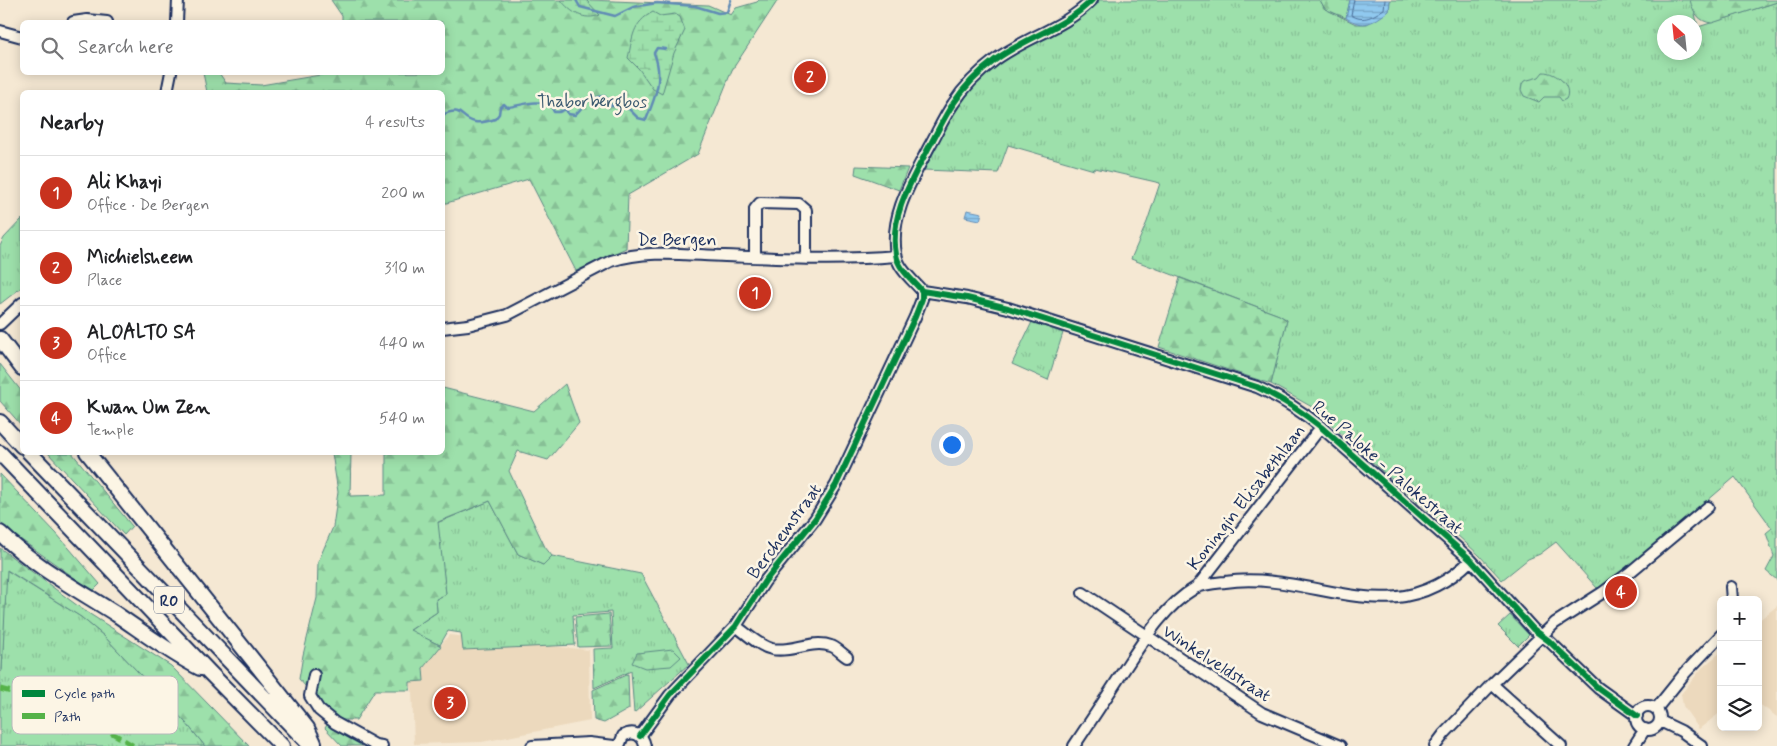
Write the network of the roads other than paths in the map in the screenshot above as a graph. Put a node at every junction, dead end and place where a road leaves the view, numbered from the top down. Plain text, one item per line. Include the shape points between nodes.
1 (178, 0) edge
2 (1092, 0) edge
3 (176, 20) edge
4 (0, 32) edge
5 (20, 37) edge
6 (170, 75) edge
7 (167, 90) edge
8 (896, 256) junction
9 (754, 257) junction
10 (806, 258) junction
11 (922, 291) junction
12 (20, 305) edge
13 (0, 324) edge
14 (445, 328) edge
15 (0, 339) edge
16 (20, 365) edge
17 (0, 422) edge
18 (1321, 427) junction
19 (20, 444) edge
20 (0, 454) edge
21 (32, 455) edge
22 (89, 455) edge
23 (1708, 507) dead end
24 (0, 533) edge
25 (1470, 560) junction
26 (1197, 587) junction
27 (1731, 587) dead end
28 (1083, 594) dead end
29 (1732, 596) edge
30 (736, 626) junction
31 (1542, 635) junction
32 (1146, 636) junction
33 (1717, 639) edge
34 (847, 657) dead end
35 (210, 673) junction
36 (314, 675) dead end
37 (1492, 684) junction
38 (1656, 708) junction
39 (1637, 716) junction
40 (1660, 721) junction
41 (1645, 729) junction
42 (640, 736) junction
43 (282, 746) edge
44 (311, 746) edge
45 (316, 746) edge
46 (382, 746) edge
47 (532, 746) edge
48 (614, 746) edge
49 (619, 746) edge
50 (645, 746) edge
51 (1074, 746) edge
52 (1340, 746) edge
53 (1435, 746) edge
54 (1561, 746) edge
55 (1634, 746) edge
56 (1702, 746) edge

1 - 3 street
2 - 8 street via 1083,9 985,67 966,86 952,105 904,198 896,231
4 - 5 street
6 - 7 street
8 - 10 street, De Bergen
8 - 11 street via 901,267
9 - 10 street, De Bergen
9 - 10 street via 755,209 760,203 799,204 806,210
9 - 14 street, De Bergen via 628,255 507,315
11 - 18 street, Rue Paloke - Palokestraat via 967,298 1033,316 1256,387 1298,408
11 - 30 street, Berchemstraat via 915,317 836,486 815,520 764,581
12 - 13 street
15 - 16 highway
17 - 19 highway
18 - 25 street, Rue Paloke - Palokestraat
18 - 26 street, Koningin Elisabethlaan
20 - 35 highway, R0
21 - 44 highway, R0
22 - 45 highway via 307,728
23 - 31 street via 1602,594
24 - 35 highway via 46,569 177,657
25 - 26 street via 1430,588 1393,598 1369,598 1241,580
25 - 31 street, Rue Paloke - Palokestraat
26 - 32 street, Koningin Elisabethlaan via 1166,612
27 - 29 street
28 - 32 street, Winkelveldstraat
30 - 34 street via 770,648 783,650 815,644 832,646
30 - 42 street, Berchemstraat via 670,695
31 - 37 street
31 - 39 street, Rue Paloke - Palokestraat via 1598,688
32 - 51 street, Koningin Elisabethlaan
32 - 52 street, Winkelveldstraat via 1262,713
33 - 38 street
35 - 43 highway, R0
36 - 46 street via 310,696 319,710 335,723
37 - 53 street
37 - 54 street
38 - 39 street via 1644,706
38 - 40 street
39 - 41 street, Rue Paloke - Palokestraat via 1638,724
40 - 41 street via 1652,729
40 - 56 street
41 - 55 street
42 - 49 street via 632,733 623,736
42 - 50 street
47 - 48 street via 589,743

